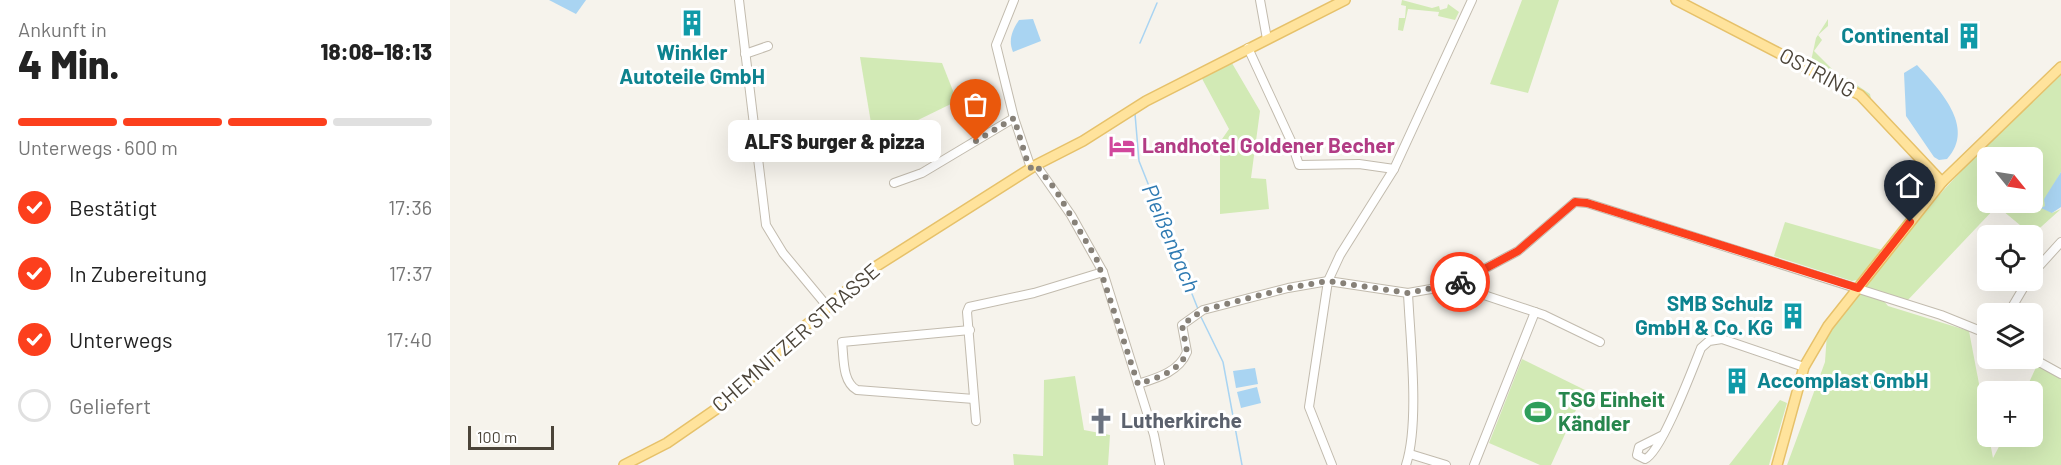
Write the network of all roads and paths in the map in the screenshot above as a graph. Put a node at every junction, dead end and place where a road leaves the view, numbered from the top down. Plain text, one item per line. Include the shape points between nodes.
1 (739, 0) edge
2 (1014, 0) edge
3 (1260, 0) edge
4 (1345, 0) edge
5 (1472, 0) edge
6 (1680, 1) edge
7 (1267, 39) junction
8 (768, 46) dead end
9 (1248, 48) junction
10 (745, 54) junction
11 (2061, 67) edge
12 (1014, 118) junction
13 (1033, 167) junction
14 (1394, 169) junction
15 (1942, 182) junction
16 (894, 183) dead end
17 (2061, 242) edge
18 (2043, 262) edge
19 (1103, 272) junction
20 (1328, 281) junction
21 (1454, 285) junction
22 (1858, 288) junction
23 (1408, 293) junction
24 (827, 306) junction
25 (1535, 312) junction
26 (1977, 328) edge
27 (970, 330) junction
28 (1600, 342) dead end
29 (2043, 364) edge
30 (1804, 367) junction
31 (2061, 374) edge
32 (1138, 384) junction
33 (974, 399) junction
34 (976, 422) dead end
35 (1663, 435) dead end
36 (1410, 454) junction
37 (624, 465) edge
38 (1160, 465) edge
39 (1332, 465) edge
40 (1406, 465) edge
41 (1446, 465) edge
42 (1474, 465) edge
43 (1777, 465) edge

1 - 10 street
2 - 12 street via 996,45
3 - 7 street
4 - 7 main road, CHEMNITZER STRASSE
5 - 14 street
6 - 15 main road, OSTRING via 1860,95
7 - 9 main road, CHEMNITZER STRASSE
8 - 10 street
9 - 13 main road, CHEMNITZER STRASSE via 1146,101
9 - 14 street via 1292,141 1299,165 1359,164
10 - 24 street via 766,225 783,253
11 - 15 main road
12 - 13 street
12 - 16 street via 921,173
13 - 19 street via 1071,214
13 - 24 main road, CHEMNITZER STRASSE via 872,269
14 - 20 street
15 - 22 main road
17 - 18 street
19 - 27 street via 1019,297 973,304 967,312
19 - 32 street
20 - 23 street
20 - 32 street via 1199,311 1182,325 1185,358 1169,372
20 - 39 street via 1309,407
21 - 22 street via 1518,251 1575,202
21 - 23 street
21 - 25 street
22 - 26 street
22 - 30 main road via 1828,326
23 - 36 street via 1412,369
24 - 37 main road, CHEMNITZER STRASSE via 725,403 667,443
25 - 28 street
25 - 42 street
27 - 33 street
27 - 33 street via 842,342 847,380 857,390
29 - 31 street
30 - 35 street via 1722,339 1709,341 1701,348
30 - 43 main road
32 - 38 street
33 - 34 street
36 - 40 street
36 - 41 street

